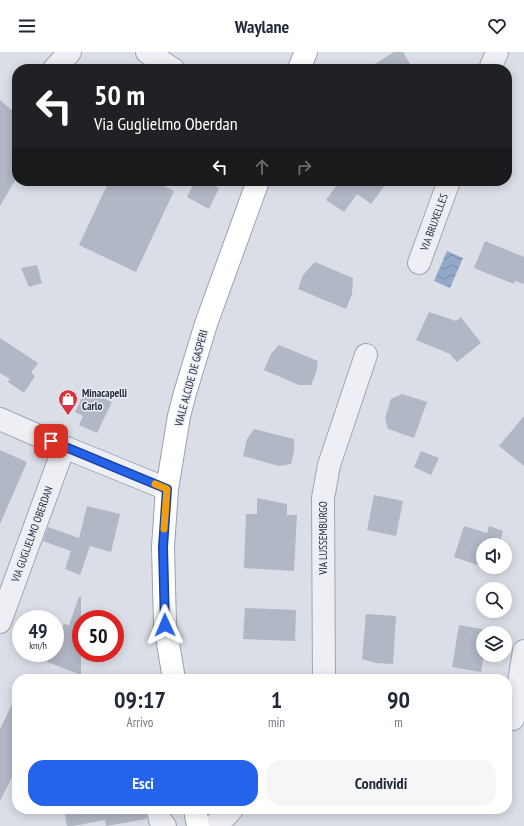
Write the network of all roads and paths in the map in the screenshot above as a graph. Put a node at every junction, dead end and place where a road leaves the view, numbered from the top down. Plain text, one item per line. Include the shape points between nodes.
1 (70, 52) edge
2 (147, 52) edge
3 (306, 52) edge
4 (497, 52) edge
5 (59, 64) edge
6 (165, 64) edge
7 (301, 64) edge
8 (492, 64) edge
9 (256, 186) edge
10 (447, 186) edge
11 (419, 263) dead end
12 (366, 356) dead end
13 (0, 419) edge
14 (64, 447) junction
15 (167, 489) junction
16 (0, 622) edge
17 (524, 651) edge
18 (173, 674) edge
19 (324, 674) edge
20 (515, 719) edge
21 (159, 814) edge
22 (196, 814) edge
23 (165, 826) edge
24 (198, 826) edge

1 - 5 street
2 - 6 street
3 - 7 main road
4 - 8 street
9 - 15 main road, VIALE ALCIDE DE GASPERI via 206,324 185,393
10 - 11 street, VIA BRUXELLES
12 - 19 street, VIA LUSSEMBURGO via 329,465 323,498
13 - 14 street
14 - 15 street
14 - 16 street, VIA GUGLIELMO OBERDAN
15 - 18 main road, VIALE ALCIDE DE GASPERI via 163,547 165,625
17 - 20 street
21 - 23 street
22 - 24 main road

